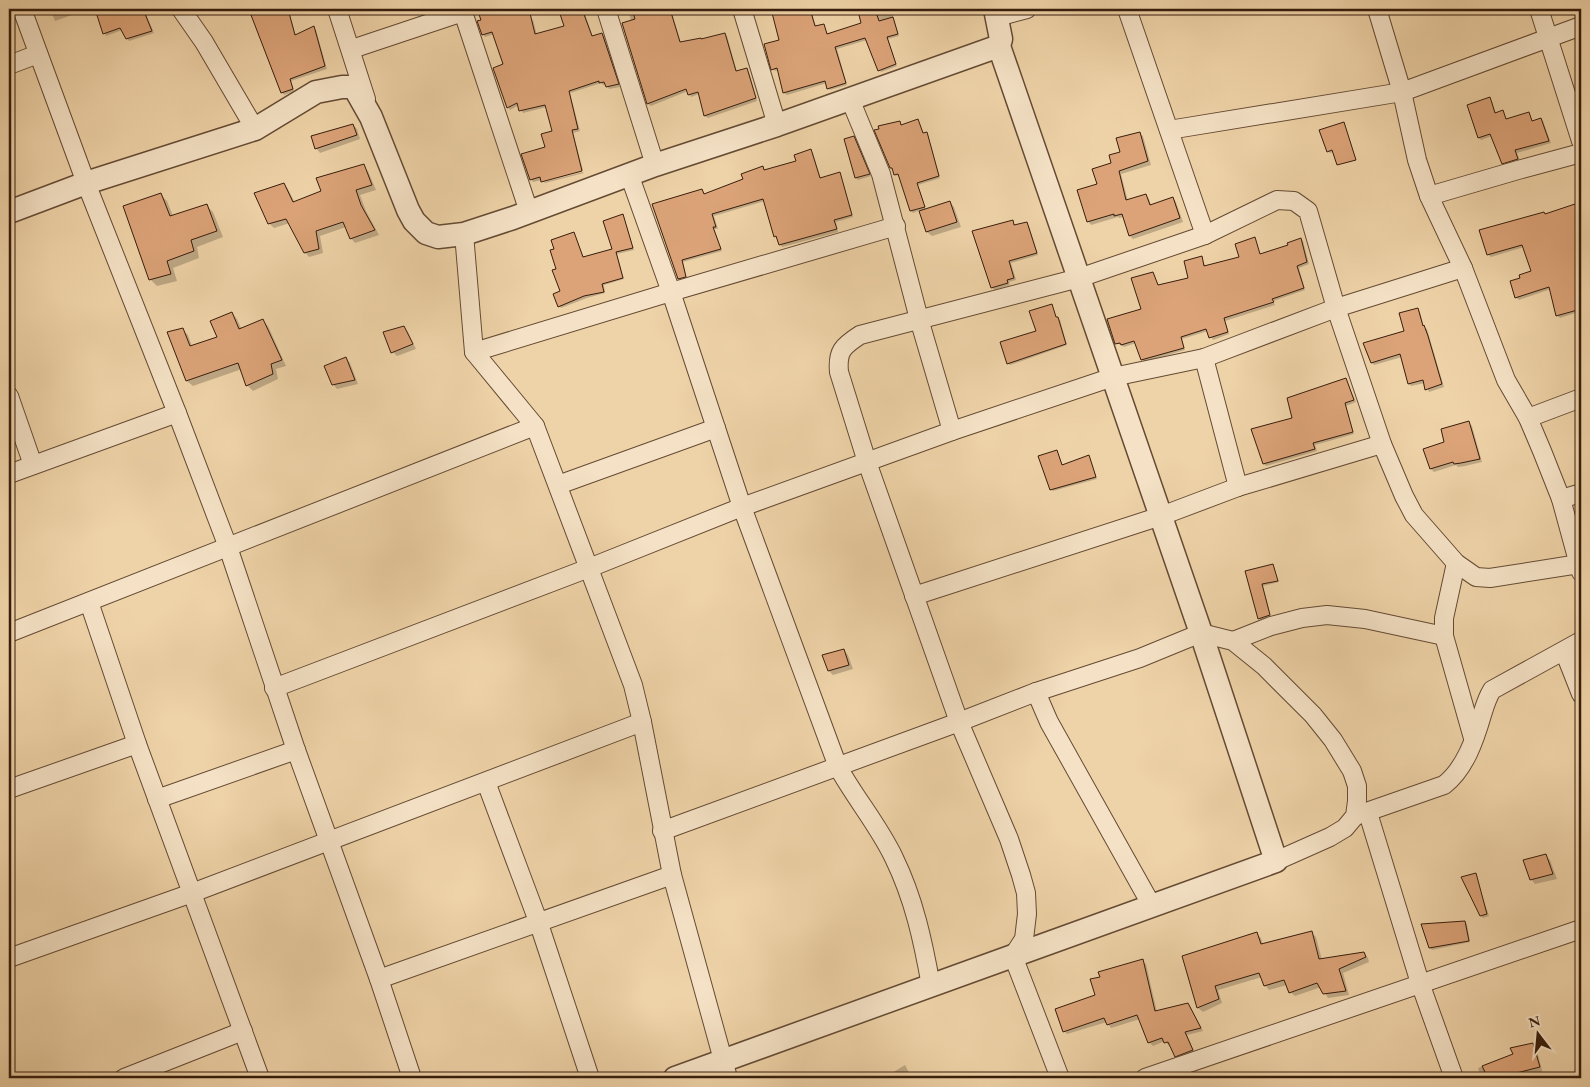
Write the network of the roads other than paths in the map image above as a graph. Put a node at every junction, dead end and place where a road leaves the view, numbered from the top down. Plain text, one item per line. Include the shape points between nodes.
1 (22, 9) edge
2 (181, 9) edge
3 (337, 9) edge
4 (606, 9) edge
5 (742, 9) edge
6 (1027, 9) edge
7 (1127, 9) edge
8 (1377, 9) edge
9 (1539, 9) edge
10 (462, 10) edge
11 (996, 13) edge
12 (1581, 26) edge
13 (1549, 39) junction
14 (999, 46) junction
15 (352, 50) junction
16 (38, 54) junction
17 (9, 65) edge
18 (1402, 92) junction
19 (850, 99) junction
20 (371, 117) junction
21 (777, 125) junction
22 (255, 129) junction
23 (1169, 130) junction
24 (1581, 141) edge
25 (1581, 153) edge
26 (655, 165) junction
27 (629, 174) junction
28 (86, 183) junction
29 (1429, 196) junction
30 (9, 212) edge
31 (529, 212) junction
32 (896, 226) junction
33 (464, 234) junction
34 (1205, 235) junction
35 (1463, 268) junction
36 (1078, 278) junction
37 (671, 292) junction
38 (1336, 308) junction
39 (919, 319) junction
40 (474, 352) junction
41 (1204, 358) junction
42 (1113, 377) junction
43 (9, 396) edge
44 (1581, 398) edge
45 (178, 413) junction
46 (1528, 418) junction
47 (535, 426) junction
48 (716, 428) junction
49 (952, 432) junction
50 (1382, 444) junction
51 (867, 462) junction
52 (33, 465) junction
53 (9, 474) edge
54 (558, 486) junction
55 (1238, 487) junction
56 (1581, 493) edge
57 (1561, 499) junction
58 (742, 507) junction
59 (1161, 516) junction
60 (228, 547) junction
61 (1456, 563) junction
62 (589, 568) junction
63 (1580, 568) edge
64 (914, 596) junction
65 (89, 602) junction
66 (9, 633) edge
67 (1201, 633) junction
68 (1444, 636) junction
69 (1233, 641) junction
70 (1581, 641) edge
71 (1564, 651) junction
72 (274, 688) junction
73 (1036, 692) junction
74 (1581, 694) edge
75 (642, 722) junction
76 (959, 722) junction
77 (1473, 738) junction
78 (137, 744) junction
79 (296, 750) junction
80 (838, 767) junction
81 (486, 782) junction
82 (9, 789) edge
83 (157, 799) junction
84 (1362, 815) junction
85 (662, 831) junction
86 (330, 841) junction
87 (1276, 861) junction
88 (672, 875) junction
89 (192, 893) junction
90 (1152, 906) junction
91 (538, 921) junction
92 (1581, 929) edge
93 (1014, 956) junction
94 (9, 958) edge
95 (379, 979) junction
96 (1420, 983) junction
97 (931, 986) junction
98 (243, 1031) junction
99 (726, 1069) edge
100 (124, 1078) edge
101 (260, 1078) edge
102 (412, 1078) edge
103 (590, 1078) edge
104 (675, 1078) edge
105 (1060, 1078) edge
106 (1145, 1078) edge
107 (1454, 1078) edge

1 - 16 street
2 - 22 street
3 - 15 street
4 - 26 street
5 - 21 street
6 - 11 street
7 - 23 street
8 - 18 street
9 - 13 street
10 - 15 street
10 - 31 street
11 - 14 street via 1001,39
12 - 13 street
13 - 18 street
13 - 24 street
14 - 19 street
14 - 36 street
15 - 20 street
16 - 17 street
16 - 28 street
18 - 23 street
18 - 29 street via 1417,160
19 - 21 street
19 - 32 street via 881,174
20 - 22 street via 354,87 342,87 316,92
20 - 33 street via 414,221 426,233 438,237
21 - 26 street
22 - 28 street
23 - 34 street
25 - 29 street
26 - 27 street
27 - 31 street
27 - 37 street
28 - 30 street
28 - 45 street
29 - 35 street
31 - 33 street
32 - 37 street
32 - 39 street
33 - 40 street
34 - 36 street
34 - 38 street via 1277,200 1294,201 1308,211
35 - 38 street
35 - 46 street via 1506,380
36 - 39 street
36 - 42 street
37 - 40 street
37 - 48 street
38 - 41 street
38 - 50 street
39 - 49 street
39 - 51 street via 860,335 842,348 839,372
40 - 47 street
41 - 42 street
41 - 55 street
42 - 49 street
42 - 59 street
43 - 52 street
44 - 46 street
45 - 52 street
45 - 60 street
46 - 57 street
47 - 54 street
47 - 60 street
48 - 54 street
48 - 58 street
49 - 51 street
50 - 55 street
50 - 61 street via 1414,515
51 - 58 street
51 - 64 street
52 - 53 street
54 - 62 street
55 - 59 street
56 - 57 street
57 - 63 street
58 - 62 street
58 - 80 street
59 - 64 street
59 - 67 street
60 - 65 street
60 - 72 street
61 - 63 street via 1476,577 1490,578
61 - 68 street via 1444,618
62 - 72 street
62 - 75 street via 633,685
64 - 76 street
65 - 66 street
65 - 78 street
67 - 69 street
67 - 73 street via 1140,658
67 - 87 street
68 - 69 street via 1365,619 1327,615 1271,626
68 - 77 street
69 - 84 street via 1264,666 1334,740 1352,771
70 - 71 street
71 - 74 street
71 - 77 street via 1492,690 1485,700
72 - 79 street
73 - 76 street
73 - 90 street via 1049,722
75 - 81 street
75 - 85 street
76 - 80 street
76 - 93 street via 1009,839 1026,893 1024,939
77 - 84 street via 1463,765 1444,785
78 - 82 street
78 - 83 street
79 - 83 street
79 - 86 street
80 - 85 street
80 - 97 street via 881,834 903,877 916,910
81 - 86 street
81 - 91 street
83 - 89 street
84 - 87 street via 1330,837
84 - 96 street
85 - 88 street
86 - 89 street
86 - 95 street
87 - 90 street
88 - 91 street
88 - 99 street
89 - 94 street
89 - 98 street
90 - 93 street
91 - 95 street
91 - 103 street
92 - 96 street
93 - 97 street
93 - 105 street
95 - 102 street
96 - 106 street
96 - 107 street
97 - 99 street
98 - 100 street
98 - 101 street
99 - 104 street

